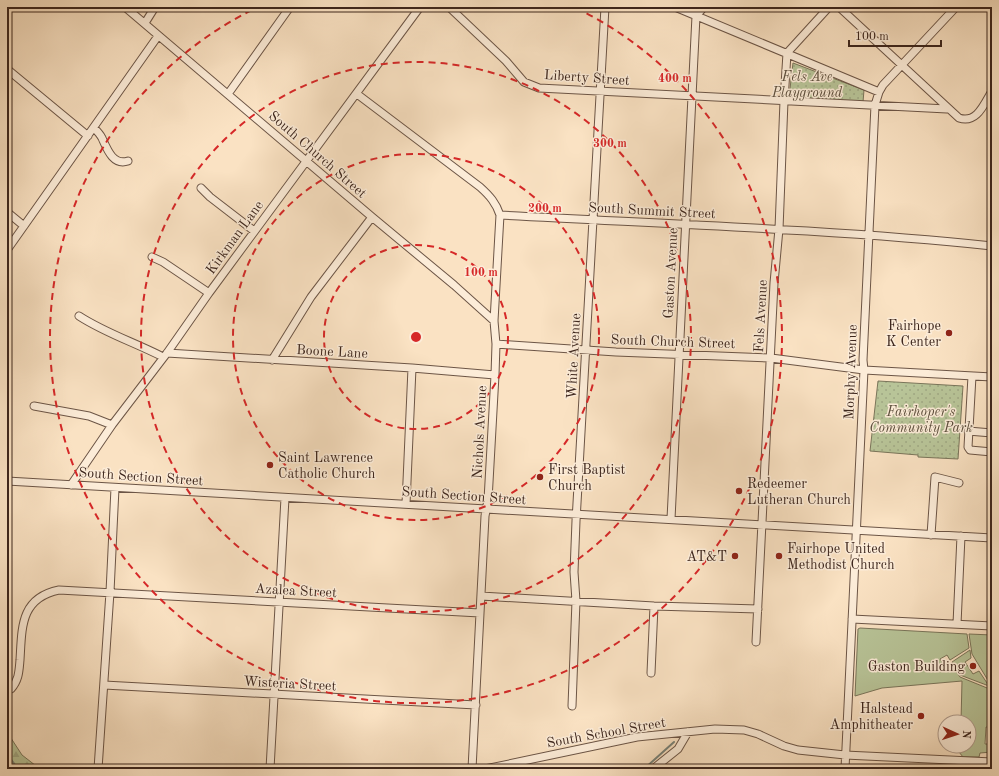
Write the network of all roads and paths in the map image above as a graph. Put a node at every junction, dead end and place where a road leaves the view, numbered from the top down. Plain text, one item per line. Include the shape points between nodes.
1 (125, 7) edge
2 (155, 7) edge
3 (290, 7) edge
4 (420, 7) edge
5 (449, 7) edge
6 (605, 7) edge
7 (675, 7) edge
8 (704, 7) edge
9 (829, 7) edge
10 (839, 7) edge
11 (956, 7) edge
12 (696, 16) junction
13 (145, 23) junction
14 (158, 36) junction
15 (787, 53) junction
16 (901, 65) junction
17 (7, 68) edge
18 (992, 91) edge
19 (600, 92) junction
20 (879, 92) junction
21 (228, 94) junction
22 (357, 94) junction
23 (692, 96) junction
24 (784, 101) junction
25 (875, 105) junction
26 (947, 108) junction
27 (94, 128) junction
28 (88, 136) junction
29 (128, 161) dead end
30 (306, 161) junction
31 (201, 188) dead end
32 (7, 212) edge
33 (500, 215) junction
34 (372, 217) junction
35 (593, 220) junction
36 (686, 224) junction
37 (24, 226) junction
38 (778, 229) junction
39 (254, 231) junction
40 (869, 235) junction
41 (992, 246) edge
42 (7, 250) edge
43 (152, 256) dead end
44 (209, 293) junction
45 (79, 316) dead end
46 (494, 321) junction
47 (496, 344) junction
48 (586, 350) junction
49 (679, 354) junction
50 (165, 355) junction
51 (771, 358) junction
52 (272, 360) junction
53 (412, 368) junction
54 (864, 370) junction
55 (495, 375) junction
56 (972, 376) junction
57 (992, 377) edge
58 (34, 406) dead end
59 (112, 425) junction
60 (968, 431) junction
61 (992, 433) edge
62 (992, 452) edge
63 (7, 481) edge
64 (959, 483) dead end
65 (71, 485) junction
66 (115, 488) junction
67 (285, 498) junction
68 (406, 504) junction
69 (486, 510) junction
70 (577, 514) junction
71 (671, 519) junction
72 (762, 524) junction
73 (856, 531) junction
74 (931, 535) junction
75 (961, 536) junction
76 (992, 538) edge
77 (110, 592) junction
78 (481, 596) junction
79 (576, 601) junction
80 (280, 602) junction
81 (654, 606) junction
82 (758, 609) junction
83 (480, 613) junction
84 (852, 619) junction
85 (957, 624) junction
86 (992, 626) edge
87 (756, 642) dead end
88 (651, 673) dead end
89 (104, 685) junction
90 (11, 689) dead end
91 (275, 695) junction
92 (476, 705) junction
93 (572, 706) dead end
94 (688, 732) junction
95 (846, 755) junction
96 (992, 762) edge
97 (98, 769) edge
98 (270, 769) edge
99 (472, 769) edge
100 (485, 769) edge
101 (653, 769) edge
102 (845, 769) edge

1 - 13 street, South Church Street
2 - 13 street
3 - 21 street
4 - 22 street, Kirkman Lane
5 - 19 street, Liberty Street via 506,61 524,82 545,89
6 - 19 street, White Avenue
7 - 12 street
8 - 12 street
9 - 15 street
10 - 16 street
11 - 16 street, Morphy Avenue
12 - 15 street
12 - 23 street, Gaston Avenue
13 - 14 street, South Church Street
14 - 21 street, South Church Street
14 - 27 street
15 - 20 street
15 - 24 street, Fels Avenue
16 - 20 street, Morphy Avenue
16 - 26 street
17 - 28 street
18 - 26 street via 976,116 968,120 959,118
19 - 23 street, Liberty Street
19 - 35 street, White Avenue
20 - 25 street, Morphy Avenue
21 - 30 street, South Church Street
22 - 30 street, Kirkman Lane
22 - 33 street via 480,187 490,196
23 - 24 street, Liberty Street
23 - 36 street, Gaston Avenue
24 - 25 street, Liberty Street
24 - 38 street, Fels Avenue
25 - 26 street, Liberty Street
25 - 40 street, Morphy Avenue
27 - 28 street
27 - 29 street via 110,154 119,162
28 - 37 street
30 - 34 street, South Church Street
30 - 39 street, Kirkman Lane
31 - 39 street
32 - 37 street
33 - 35 street, South Summit Street
33 - 46 street, Nichols Avenue
34 - 46 street, South Church Street
34 - 52 street via 311,297
35 - 36 street, South Summit Street
35 - 48 street, White Avenue
36 - 38 street, South Summit Street
36 - 49 street, Gaston Avenue
37 - 42 street
38 - 40 street, South Summit Street
38 - 51 street, Fels Avenue
39 - 44 street, Kirkman Lane
40 - 41 street, South Summit Street
40 - 54 street, Morphy Avenue
43 - 44 street
44 - 50 street, Kirkman Lane
45 - 50 street, Boone Lane via 91,324
46 - 47 street, Nichols Avenue
47 - 48 street, South Church Street
47 - 55 street, Nichols Avenue
48 - 49 street, South Church Street
48 - 70 street, White Avenue
49 - 51 street, South Church Street
49 - 71 street, Gaston Avenue
50 - 52 street, Boone Lane
50 - 59 street, Kirkman Lane
51 - 54 street, South Church Street
51 - 72 street, Fels Avenue
52 - 53 street, Boone Lane
53 - 55 street, Boone Lane
53 - 68 street
54 - 56 street, South Church Street
54 - 73 street, Morphy Avenue
55 - 69 street, Nichols Avenue
56 - 57 street, South Church Street
56 - 60 street
58 - 59 street via 89,416
59 - 65 street, Kirkman Lane
60 - 61 street
60 - 62 street via 970,450
63 - 65 street, South Section Street
64 - 74 street via 935,477
65 - 66 street, South Section Street
66 - 67 street, South Section Street
66 - 77 street
67 - 68 street, South Section Street
67 - 80 street
68 - 69 street, South Section Street
69 - 70 street, South Section Street
69 - 78 street, Nichols Avenue
70 - 71 street, South Section Street
70 - 79 street, White Avenue via 574,572
71 - 72 street, South Section Street
72 - 73 street, South Section Street
72 - 82 street, Fels Avenue
73 - 74 street, South Section Street
73 - 84 street, Morphy Avenue
74 - 75 street, South Section Street
75 - 76 street, South Section Street
75 - 85 street
77 - 80 street, Azalea Street
77 - 89 street
77 - 90 street, Azalea Street via 59,590 45,594 34,602 24,620 18,677
78 - 79 street
78 - 83 street, Nichols Avenue
79 - 81 street
79 - 93 street, White Avenue
80 - 83 street, Azalea Street
80 - 91 street
81 - 82 street
81 - 88 street
82 - 87 street, Fels Avenue
83 - 92 street, Nichols Avenue
84 - 85 street
84 - 95 street, Morphy Avenue
85 - 86 street
89 - 91 street, Wisteria Street
89 - 97 street
91 - 92 street, Wisteria Street
91 - 98 street
92 - 99 street, Nichols Avenue
94 - 95 street, South School Street via 715,729 744,730 798,750
94 - 100 street, South School Street via 637,737
94 - 101 street via 678,749
95 - 96 street, South School Street
95 - 102 street, Morphy Avenue

